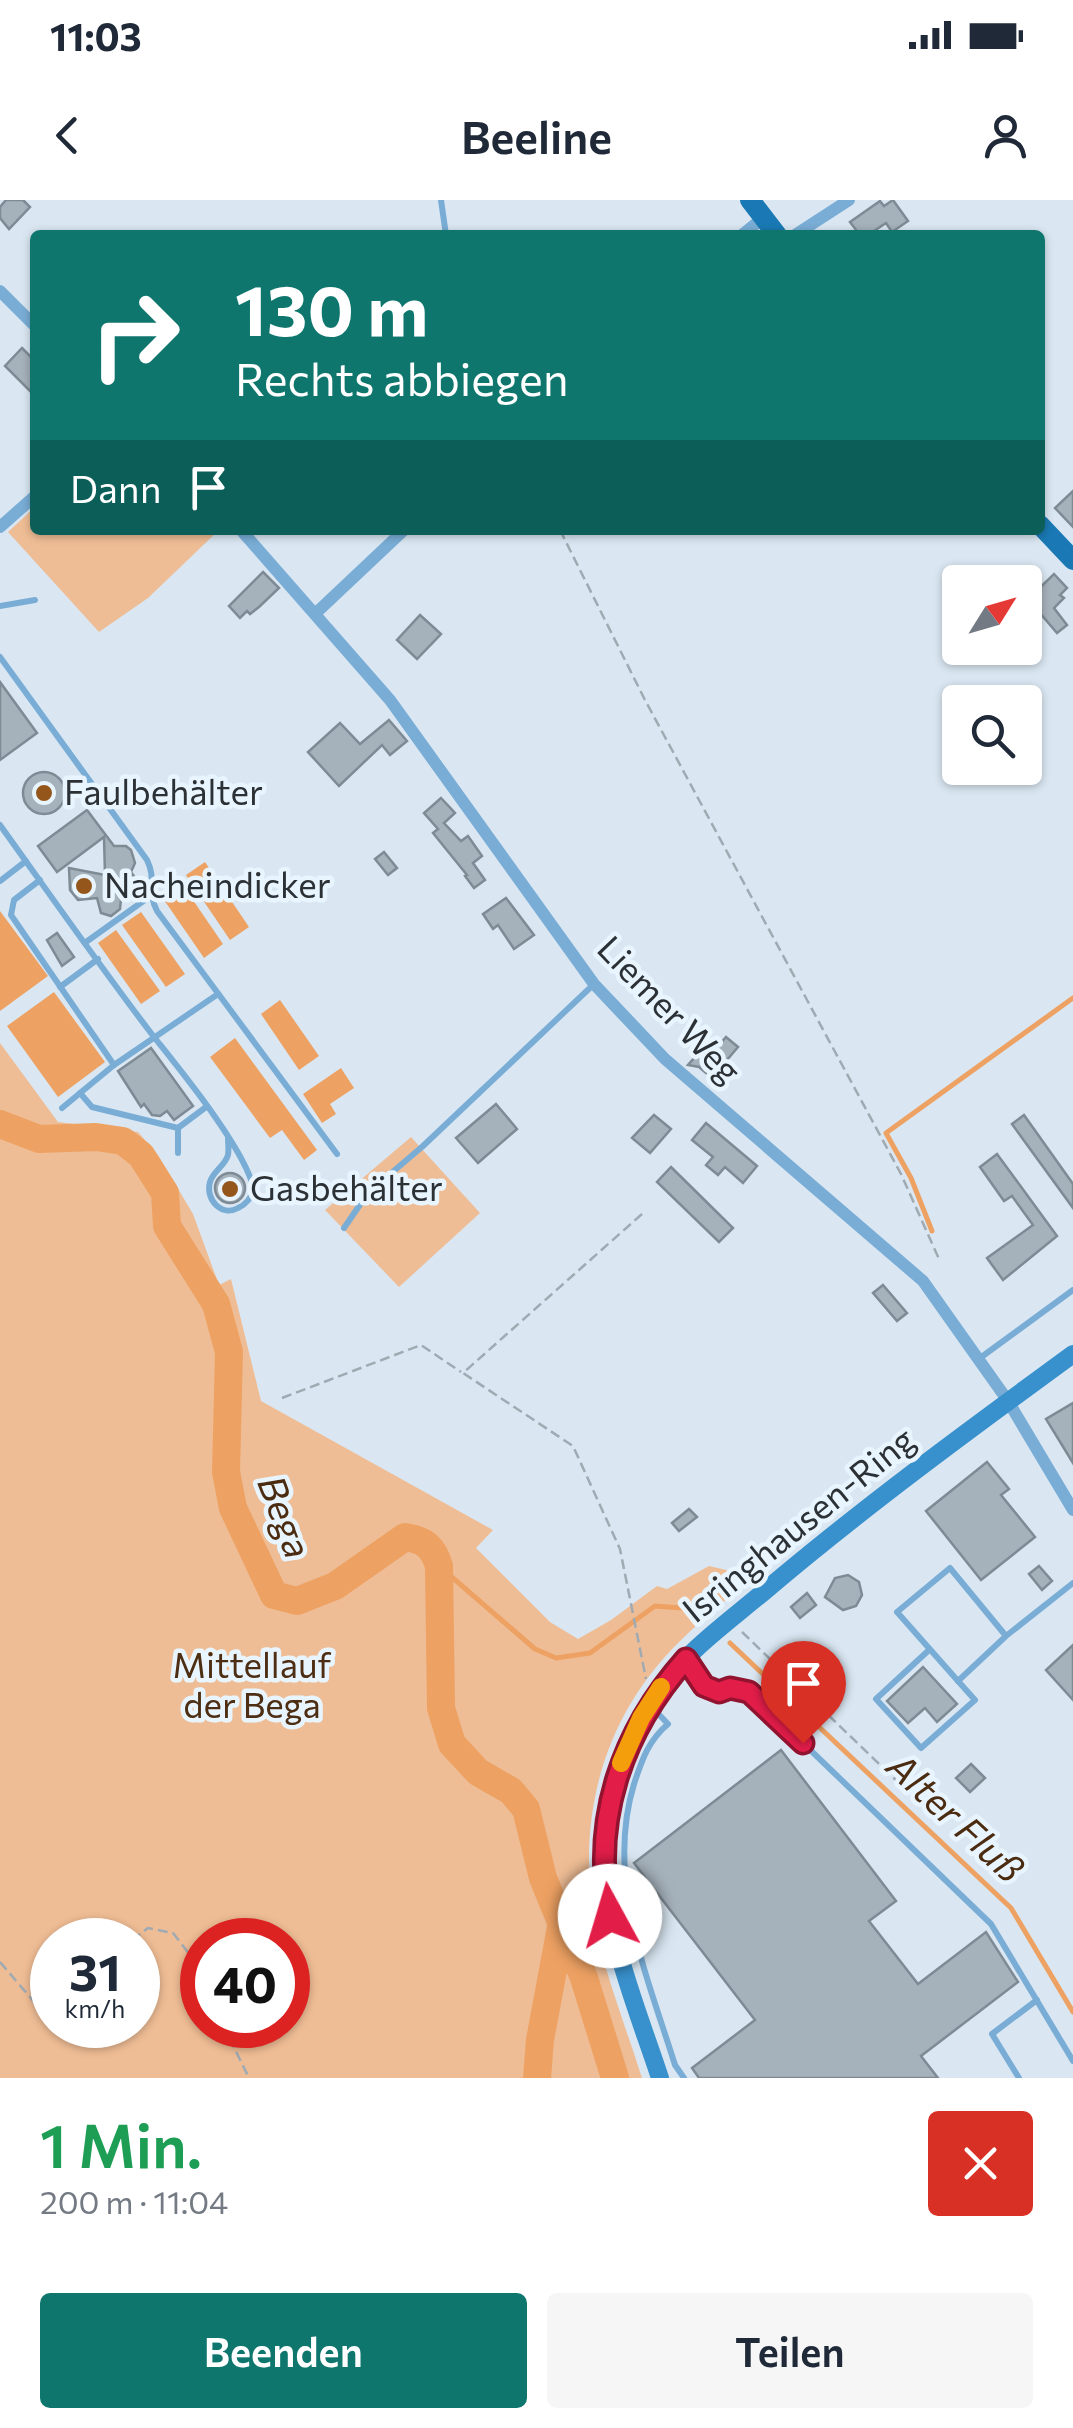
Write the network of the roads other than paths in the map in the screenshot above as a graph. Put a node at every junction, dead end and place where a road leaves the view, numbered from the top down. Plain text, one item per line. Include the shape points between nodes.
1 (441, 200) edge
2 (750, 200) edge
3 (850, 200) edge
4 (763, 218) junction
5 (445, 230) edge
6 (748, 230) edge
7 (773, 230) edge
8 (803, 230) edge
9 (0, 292) edge
10 (30, 321) edge
11 (30, 500) edge
12 (0, 527) edge
13 (1045, 530) edge
14 (246, 535) edge
15 (399, 535) edge
16 (1072, 557) edge
17 (36, 600) dead end
18 (0, 606) edge
19 (316, 613) junction
20 (0, 657) edge
21 (0, 826) edge
22 (26, 861) junction
23 (40, 880) junction
24 (0, 881) edge
25 (150, 896) junction
26 (86, 942) junction
27 (98, 959) junction
28 (594, 984) junction
29 (60, 987) junction
30 (218, 994) junction
31 (154, 1036) junction
32 (114, 1065) junction
33 (80, 1093) junction
34 (206, 1107) junction
35 (62, 1108) dead end
36 (178, 1128) junction
37 (228, 1138) junction
38 (178, 1153) dead end
39 (337, 1154) dead end
40 (344, 1228) dead end
41 (1073, 1290) edge
42 (1073, 1354) edge
43 (979, 1359) junction
44 (1008, 1402) junction
45 (1073, 1510) edge
46 (1073, 1583) edge
47 (1006, 1636) junction
48 (930, 1650) junction
49 (686, 1659) junction
50 (958, 1681) junction
51 (653, 1699) junction
52 (1036, 2000) junction
53 (1073, 2061) edge
54 (660, 2078) edge
55 (684, 2078) edge
56 (1020, 2078) edge

1 - 5 lane
2 - 4 main road
3 - 8 street
4 - 6 street
4 - 7 main road
9 - 10 street
11 - 12 street
13 - 16 main road
14 - 19 street, Liemer Weg
15 - 19 street
17 - 18 lane
19 - 28 street, Liemer Weg via 390,700
20 - 25 lane via 147,860
21 - 22 lane
22 - 23 lane
22 - 24 lane
23 - 26 lane
23 - 29 lane via 14,900 11,914
25 - 26 lane
25 - 30 lane
26 - 27 lane
27 - 29 lane
27 - 31 lane
28 - 40 lane via 368,1193
28 - 43 street, Liemer Weg via 665,1059 910,1268
29 - 32 lane
30 - 31 lane
30 - 39 lane
31 - 32 lane
31 - 34 lane
32 - 33 lane
33 - 35 lane
33 - 36 lane via 92,1107
34 - 36 lane
34 - 37 lane
36 - 38 lane
37 - 37 lane via 254,1190 234,1211 215,1205 208,1194 210,1178 228,1153
41 - 43 lane
42 - 44 street, Isringhausen-Ring
43 - 44 street, Liemer Weg
44 - 45 street, Liemer Weg
44 - 49 street, Isringhausen-Ring via 819,1545
46 - 47 lane
47 - 48 lane via 950,1568 897,1612
47 - 50 lane
48 - 50 lane
48 - 50 lane via 876,1699 920,1748 974,1700
49 - 51 street, Isringhausen-Ring
49 - 52 lane via 704,1686 749,1692 991,1924
51 - 54 street, Isringhausen-Ring via 623,1755 604,1849 614,1936
51 - 55 lane via 668,1724 642,1758 629,1802 625,1892 674,2065
52 - 53 lane
52 - 56 lane via 992,2034

